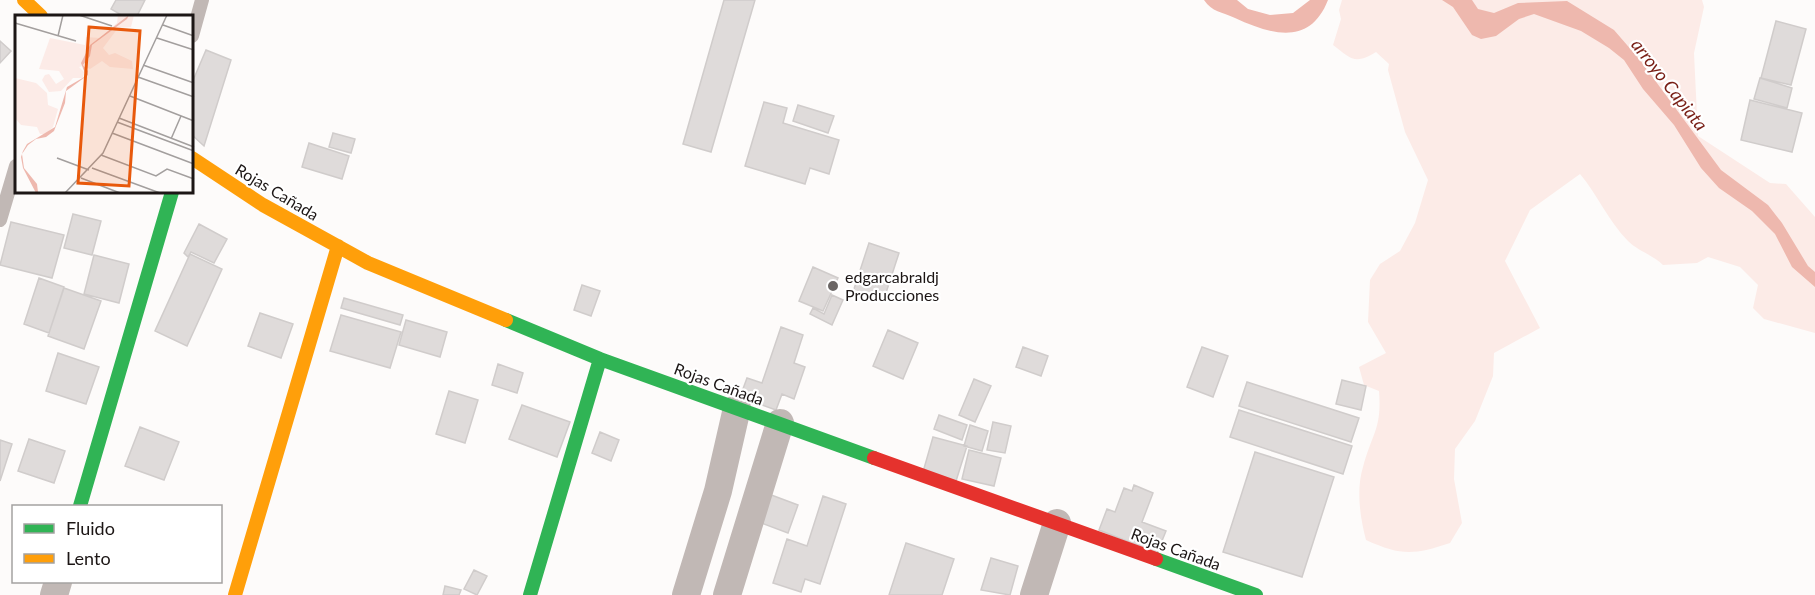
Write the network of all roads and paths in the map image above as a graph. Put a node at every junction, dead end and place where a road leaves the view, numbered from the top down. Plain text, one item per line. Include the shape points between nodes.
1 (24, 0) edge
2 (202, 0) edge
3 (40, 15) edge
4 (194, 29) edge
5 (194, 159) edge
6 (15, 169) edge
7 (171, 194) edge
8 (0, 220) edge
9 (338, 246) junction
10 (600, 359) junction
11 (737, 408) junction
12 (780, 423) junction
13 (81, 505) edge
14 (1057, 523) junction
15 (235, 595) edge
16 (530, 595) edge
17 (686, 595) edge
18 (727, 595) edge
19 (1034, 595) edge
20 (1256, 595) edge

1 - 3 main road
2 - 4 lane
5 - 9 main road, Rojas Cañada via 263,205
6 - 8 lane
7 - 13 main road
9 - 10 main road, Rojas Cañada via 368,263
9 - 15 main road
10 - 11 main road, Rojas Cañada
10 - 16 main road
11 - 12 main road, Rojas Cañada
11 - 17 street via 718,491
12 - 14 main road, Rojas Cañada
12 - 18 street
14 - 19 street
14 - 20 main road, Rojas Cañada

